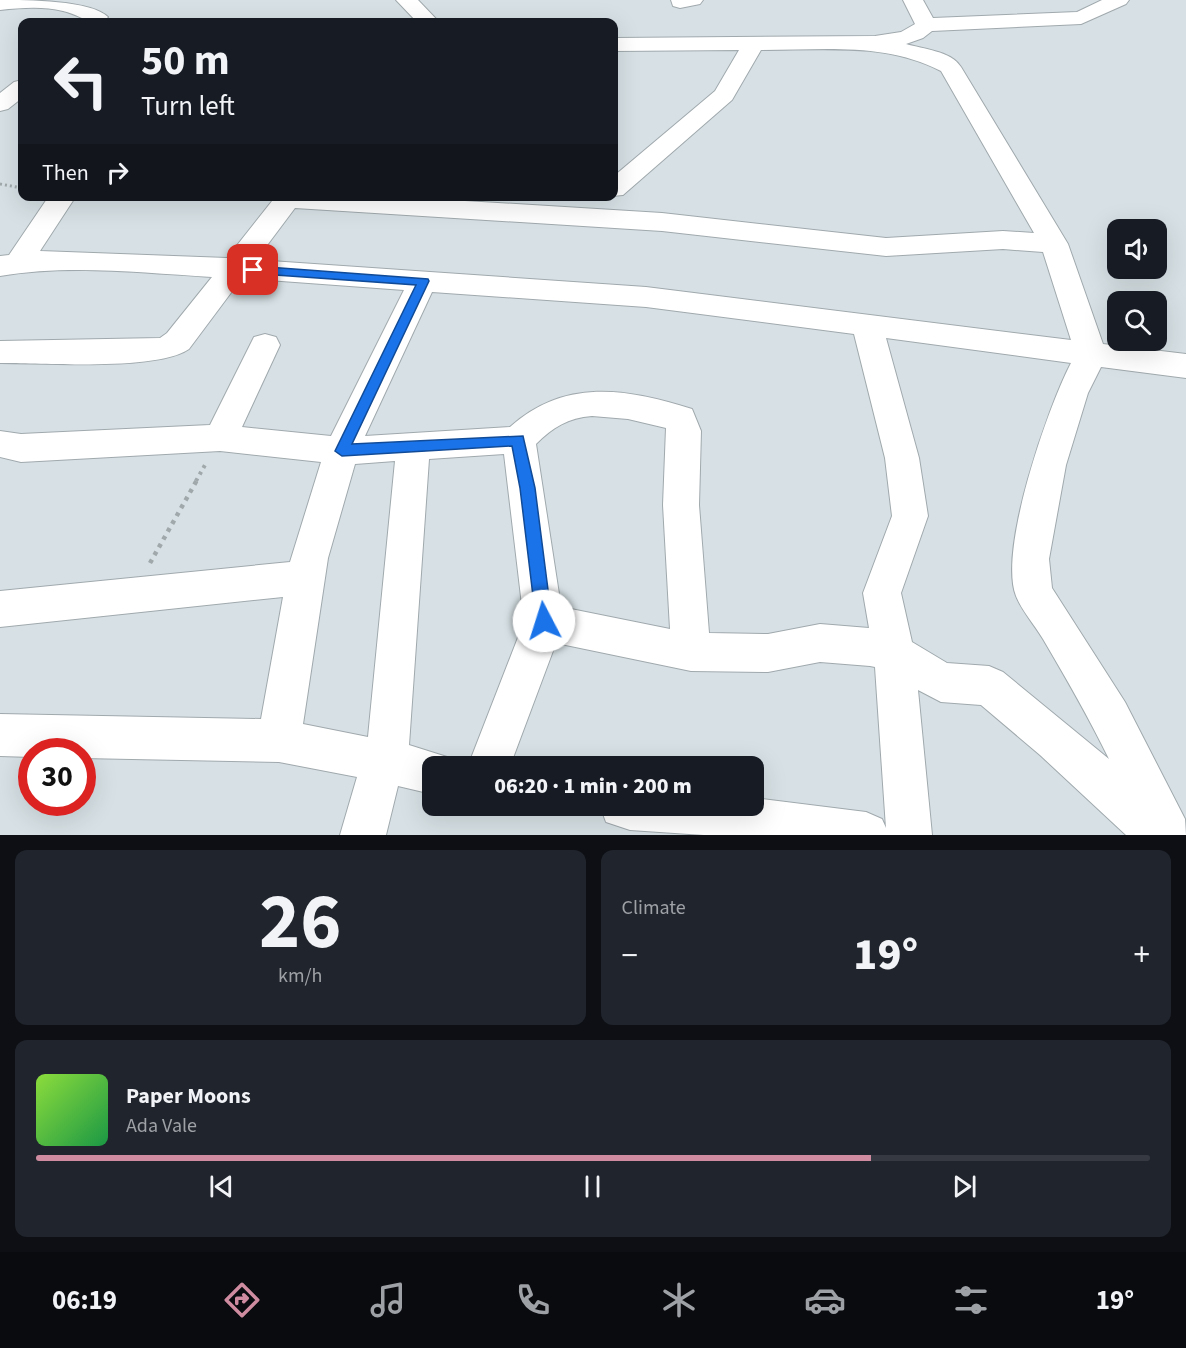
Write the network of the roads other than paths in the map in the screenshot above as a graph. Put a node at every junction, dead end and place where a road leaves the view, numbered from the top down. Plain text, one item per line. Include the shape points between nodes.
1 (913, 0) edge
2 (1119, 0) edge
3 (0, 4) edge
4 (99, 15) edge
5 (926, 25) junction
6 (874, 43) junction
7 (618, 44) edge
8 (753, 44) junction
9 (18, 90) edge
10 (0, 104) edge
11 (618, 186) edge
12 (59, 201) edge
13 (287, 201) edge
14 (336, 201) edge
15 (1054, 244) junction
16 (9, 264) edge
17 (234, 268) junction
18 (423, 281) junction
19 (867, 326) junction
20 (265, 345) dead end
21 (0, 352) edge
22 (1091, 355) junction
23 (1186, 366) edge
24 (220, 438) junction
25 (518, 440) junction
26 (414, 445) junction
27 (342, 451) junction
28 (7, 452) edge
29 (303, 578) junction
30 (0, 609) edge
31 (544, 621) junction
32 (691, 652) junction
33 (894, 653) junction
34 (0, 735) edge
35 (279, 741) junction
36 (493, 756) edge
37 (383, 762) junction
38 (422, 770) edge
39 (635, 817) edge
40 (363, 835) edge
41 (866, 835) edge
42 (909, 835) edge
43 (1159, 835) edge
44 (1169, 835) edge

1 - 5 street
2 - 5 street via 1081,18
3 - 4 street via 50,2
5 - 6 street via 907,38
6 - 8 street
6 - 15 street via 930,57 950,67
7 - 8 street
8 - 11 street via 723,95
9 - 10 street
12 - 16 street
13 - 17 street
14 - 15 street via 662,222 886,247 1003,240
15 - 22 street
16 - 17 street via 68,260
17 - 18 street
17 - 21 street via 168,348
18 - 19 street via 646,297
18 - 27 street
19 - 22 street
19 - 33 street via 902,458 910,516 882,593
20 - 24 street
22 - 23 street
22 - 44 street via 1072,393 1049,465 1030,559 1034,593 1110,717
24 - 27 street
24 - 28 street
25 - 26 street
25 - 31 street
25 - 32 street via 544,417 580,403 680,418 684,431 681,505
26 - 27 street
26 - 37 street via 390,734
27 - 29 street
29 - 30 street
29 - 35 street
31 - 32 street
31 - 36 street
32 - 33 street via 768,653 820,643
33 - 42 street
33 - 43 street via 942,682 989,686
34 - 35 street
35 - 37 street
37 - 38 street
37 - 40 street
39 - 41 street via 683,810

